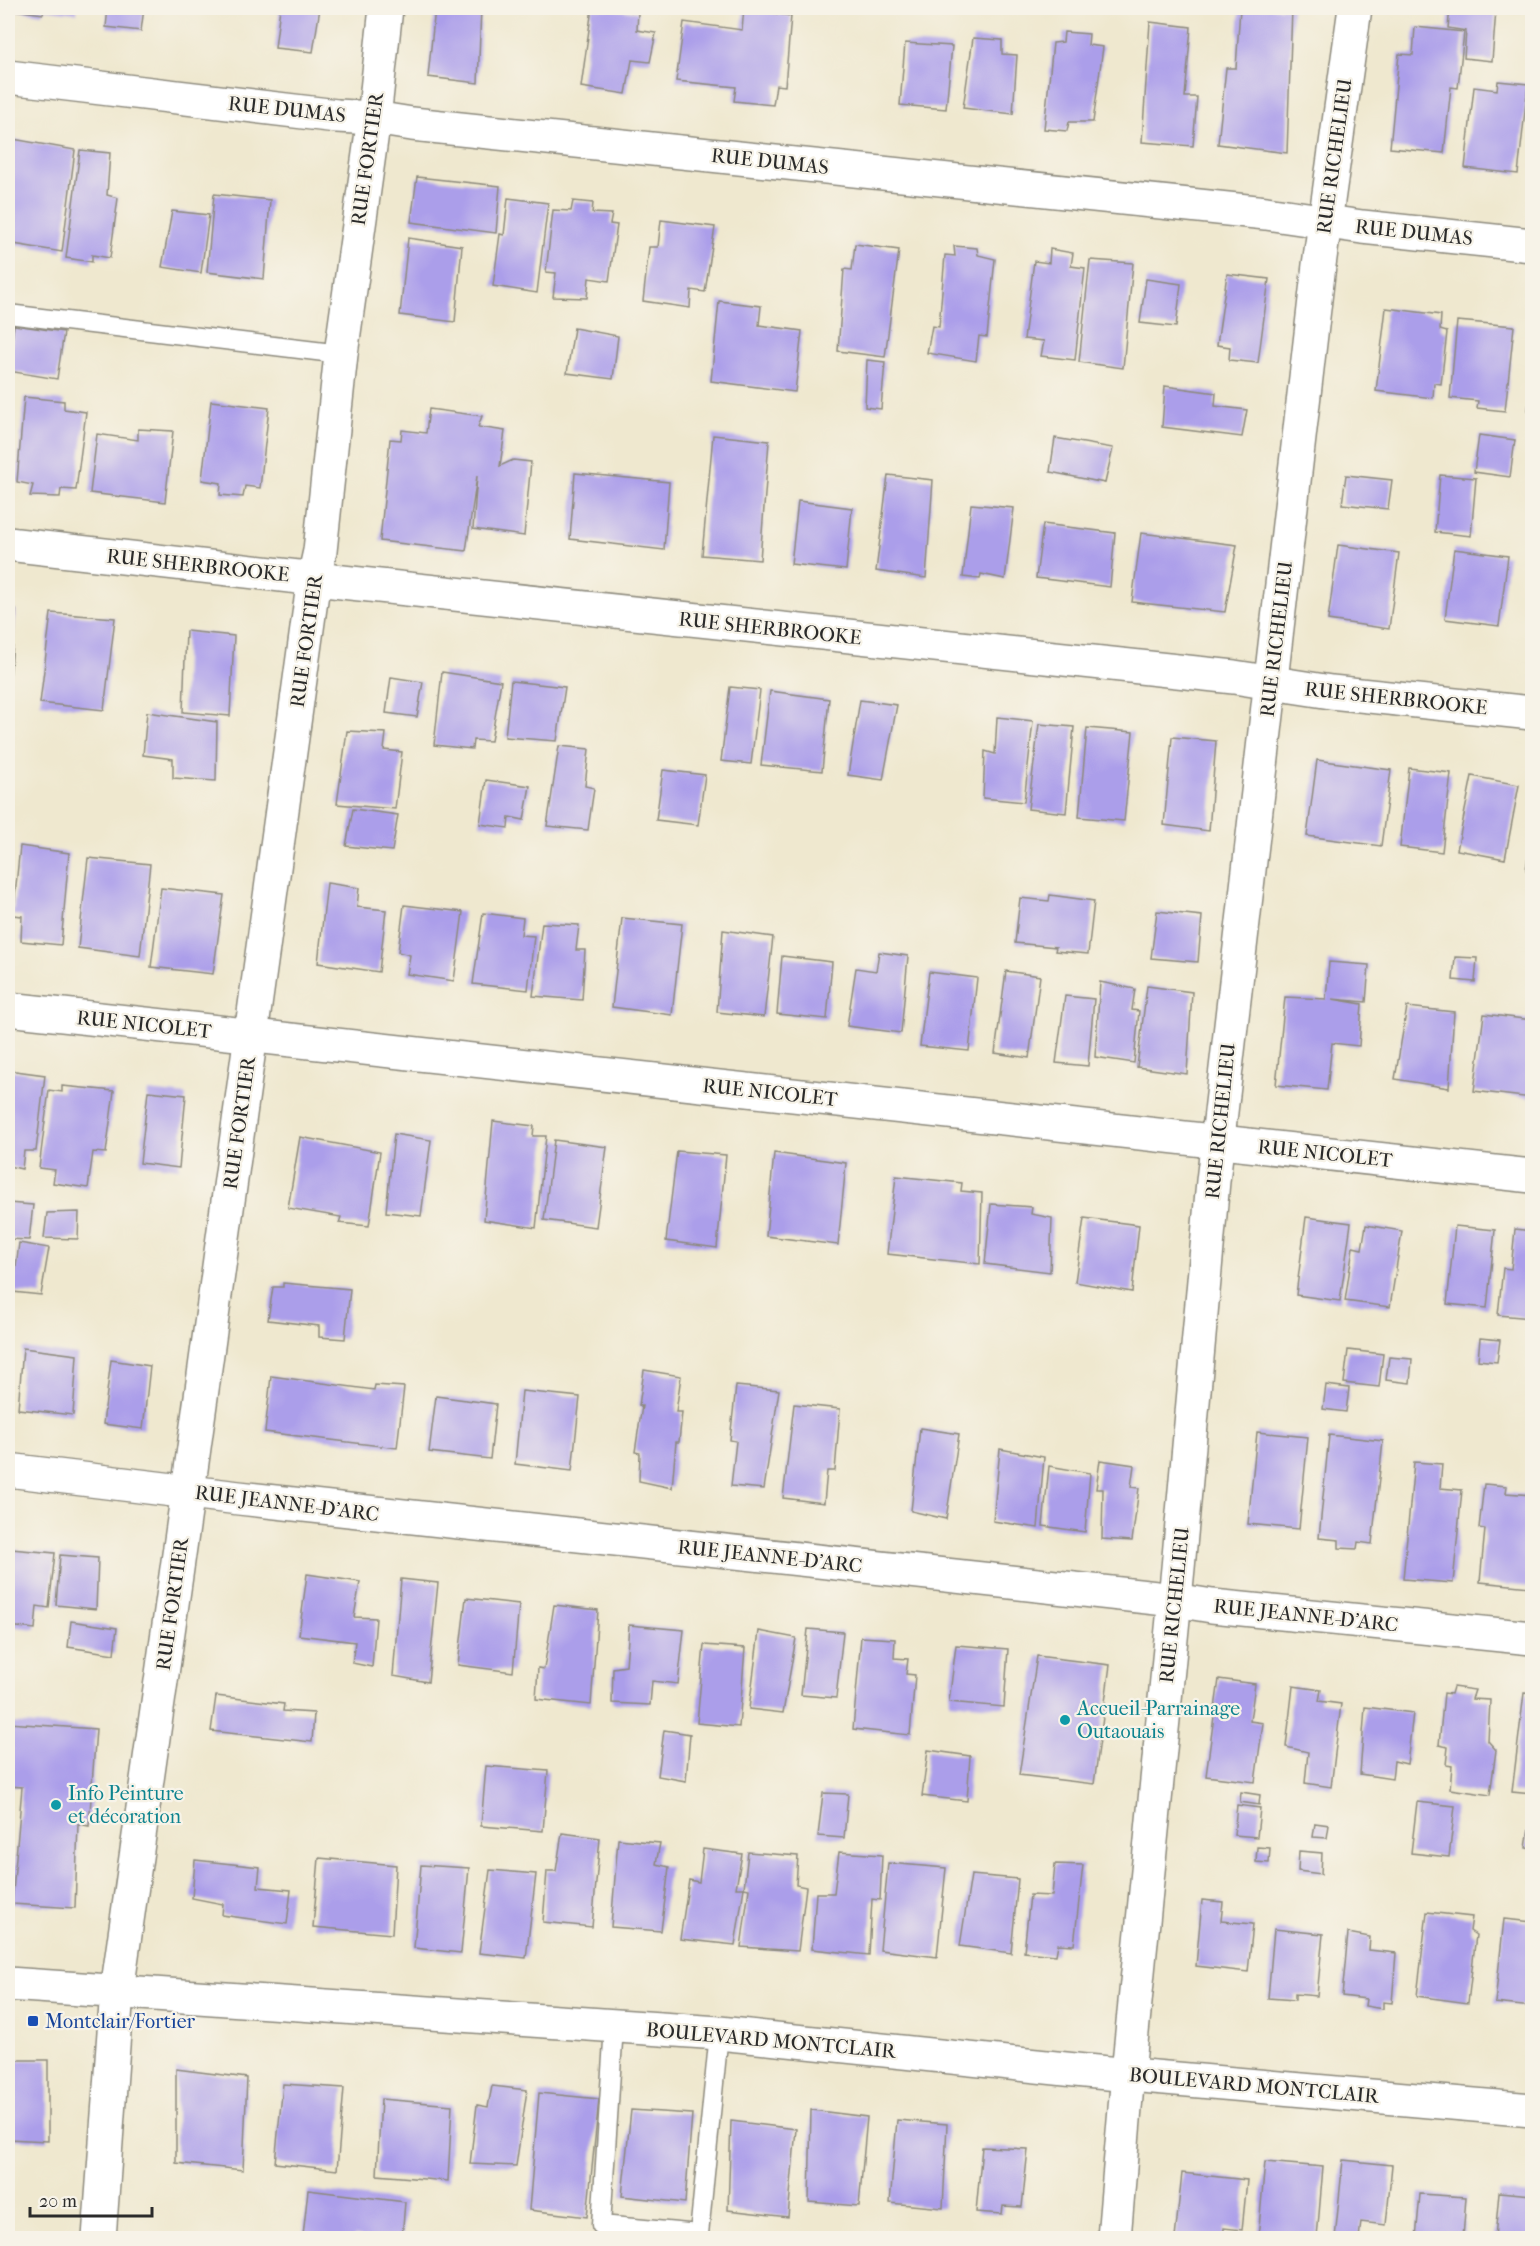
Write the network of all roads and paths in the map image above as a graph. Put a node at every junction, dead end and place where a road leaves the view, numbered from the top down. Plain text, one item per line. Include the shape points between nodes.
1 (386, 8) edge
2 (1355, 8) edge
3 (8, 76) edge
4 (374, 118) junction
5 (1325, 221) junction
6 (1533, 245) edge
7 (8, 314) edge
8 (341, 354) junction
9 (8, 544) edge
10 (315, 578) junction
11 (1271, 683) junction
12 (1533, 713) edge
13 (8, 1009) edge
14 (251, 1034) junction
15 (1218, 1142) junction
16 (1533, 1176) edge
17 (8, 1470) edge
18 (188, 1491) junction
19 (1175, 1600) junction
20 (1533, 1638) edge
21 (8, 1984) edge
22 (117, 1991) junction
23 (614, 2026) junction
24 (719, 2033) junction
25 (1128, 2073) junction
26 (1533, 2110) edge
27 (99, 2238) edge
28 (1114, 2238) edge

1 - 4 street, RUE FORTIER
2 - 5 street, RUE RICHELIEU
3 - 4 street, RUE DUMAS
4 - 5 street, RUE DUMAS
4 - 8 street, RUE FORTIER
5 - 6 street, RUE DUMAS
5 - 11 street, RUE RICHELIEU
7 - 8 lane
8 - 10 street, RUE FORTIER
9 - 10 street, RUE SHERBROOKE
10 - 11 street, RUE SHERBROOKE
10 - 14 street, RUE FORTIER
11 - 12 street, RUE SHERBROOKE
11 - 15 street, RUE RICHELIEU
13 - 14 street, RUE NICOLET
14 - 15 street, RUE NICOLET
14 - 18 street, RUE FORTIER
15 - 16 street, RUE NICOLET
15 - 19 street, RUE RICHELIEU
17 - 18 street, RUE JEANNE-D'ARC
18 - 19 street, RUE JEANNE-D'ARC
18 - 22 street, RUE FORTIER
19 - 20 street, RUE JEANNE-D'ARC
19 - 25 street, RUE RICHELIEU
21 - 22 street, BOULEVARD MONTCLAIR
22 - 23 street, BOULEVARD MONTCLAIR
22 - 27 street, RUE FORTIER
23 - 24 street, BOULEVARD MONTCLAIR
23 - 24 lane via 601,2225 699,2234
24 - 25 street, BOULEVARD MONTCLAIR
25 - 26 street, BOULEVARD MONTCLAIR
25 - 28 street, RUE RICHELIEU

